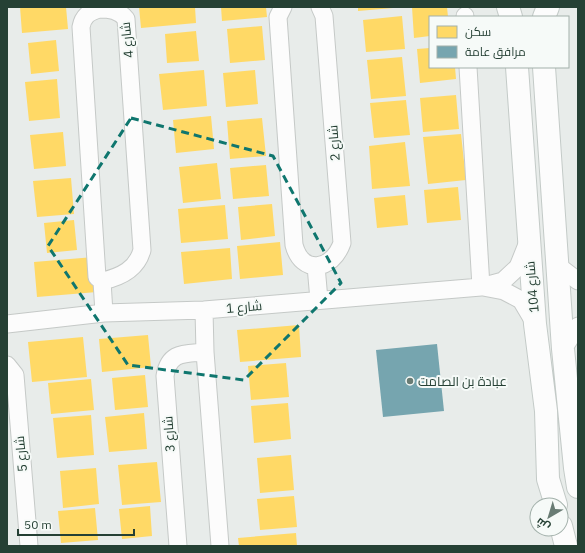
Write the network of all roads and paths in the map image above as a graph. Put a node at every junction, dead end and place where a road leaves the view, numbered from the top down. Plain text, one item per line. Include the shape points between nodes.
1 (283, 7) edge
2 (320, 7) edge
3 (468, 68) edge
4 (517, 68) edge
5 (544, 68) edge
6 (528, 240) junction
7 (557, 265) junction
8 (316, 266) junction
9 (102, 281) junction
10 (578, 281) edge
11 (481, 287) junction
12 (319, 300) junction
13 (204, 310) junction
14 (104, 312) junction
15 (7, 324) edge
16 (535, 324) junction
17 (578, 326) edge
18 (563, 349) junction
19 (205, 352) junction
20 (7, 365) edge
21 (578, 486) edge
22 (554, 497) edge
23 (29, 546) edge
24 (178, 546) edge
25 (220, 546) edge

1 - 8 street via 278,17 294,245 304,262
2 - 8 street, شارع 2 via 324,16 342,243 329,263
3 - 11 street
4 - 6 street, شارع 104
5 - 7 street, شارع 104
6 - 11 street, شارع 1 via 518,267 503,281
6 - 16 street, شارع 104
7 - 10 street
7 - 18 street, شارع 104
8 - 12 street
9 - 9 street, شارع 4 via 125,274 136,264 142,250 126,19 113,10 99,9 86,15 81,27 97,277
9 - 14 street, شارع 4
11 - 12 street, شارع 1
11 - 16 street, شارع 1 via 504,292 520,300
12 - 13 street, شارع 1
13 - 14 street, شارع 1
13 - 19 street
14 - 15 street, شارع 1
16 - 22 street, شارع 104 via 546,410 548,479
17 - 18 street
18 - 21 street, شارع 104 via 574,468
19 - 24 street, شارع 3 via 179,354 168,363 165,376
19 - 25 street
20 - 23 street, شارع 5 via 15,375

